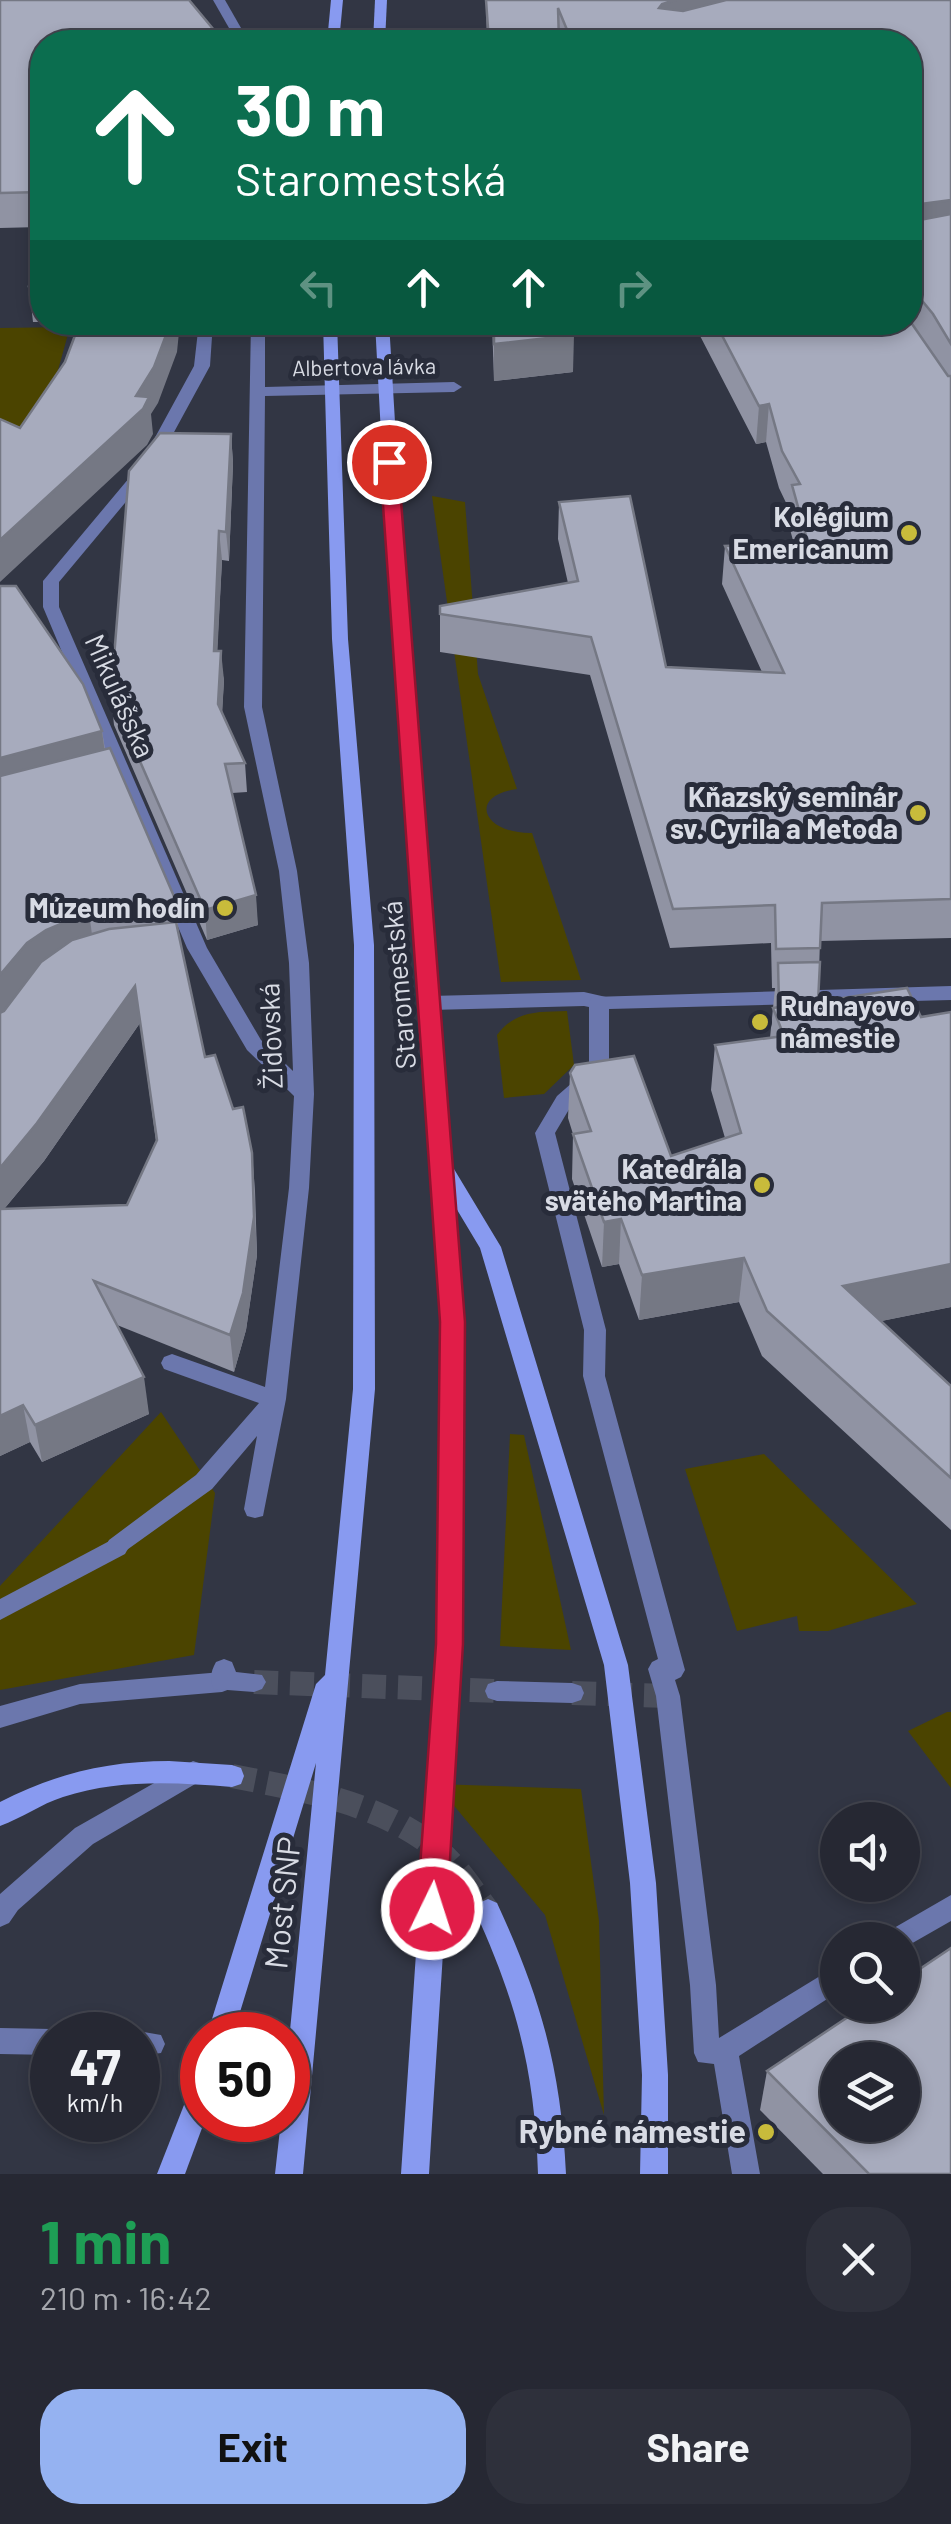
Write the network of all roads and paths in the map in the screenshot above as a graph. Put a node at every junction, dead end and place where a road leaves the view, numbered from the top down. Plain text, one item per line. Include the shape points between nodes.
1 (219, 0) edge
2 (338, 0) edge
3 (381, 0) edge
4 (236, 30) edge
5 (334, 30) edge
6 (380, 30) edge
7 (205, 335) edge
8 (259, 335) edge
9 (330, 335) edge
10 (383, 335) edge
11 (454, 387) dead end
12 (265, 392) junction
13 (951, 993) edge
14 (598, 1002) junction
15 (430, 1003) junction
16 (304, 1094) junction
17 (444, 1168) junction
18 (172, 1363) dead end
19 (275, 1399) junction
20 (255, 1509) dead end
21 (0, 1610) edge
22 (342, 1639) junction
23 (254, 1682) tunnel mouth
24 (497, 1691) tunnel mouth
25 (572, 1693) tunnel mouth
26 (0, 1717) edge
27 (193, 1772) junction
28 (232, 1776) tunnel mouth
29 (0, 1815) edge
30 (951, 1907) edge
31 (488, 1910) tunnel mouth
32 (0, 1915) edge
33 (920, 1926) edge
34 (820, 1989) edge
35 (227, 2012) edge
36 (0, 2041) edge
37 (30, 2042) edge
38 (725, 2050) junction
39 (183, 2142) edge
40 (171, 2174) edge
41 (289, 2174) edge
42 (415, 2174) edge
43 (552, 2174) edge
44 (654, 2174) edge
45 (746, 2174) edge

1 - 4 street
2 - 5 main road
3 - 6 main road
7 - 16 street, Mikulášska via 202,366 147,468 51,581 51,607 188,948 254,1046
8 - 12 street, Židovská
9 - 22 main road, Staromestská via 340,639 364,945 366,1108 364,1389
10 - 15 main road, Staromestská
11 - 12 street, Albertova lávka
12 - 16 street, Židovská via 253,707 288,871
13 - 14 street
14 - 15 street
14 - 38 street via 599,1070 564,1102 545,1133 595,1330 594,1376 673,1670 660,1669 703,1985 706,2053
15 - 17 main road, Staromestská
16 - 19 street, Židovská
17 - 42 main road, Staromestská via 452,1322 449,1644
17 - 44 main road via 490,1248 616,1665 650,1978
18 - 19 street
19 - 20 street, Židovská
19 - 21 street via 204,1482 117,1547
22 - 35 main road
22 - 41 main road, Most SNP
23 - 26 street via 223,1676 80,1694
24 - 25 street
27 - 28 main road
27 - 29 main road via 106,1772 26,1799
27 - 32 street via 84,1836
30 - 33 street
31 - 43 main road via 528,2001 544,2062
34 - 38 street
36 - 37 street
38 - 45 street
39 - 40 main road

